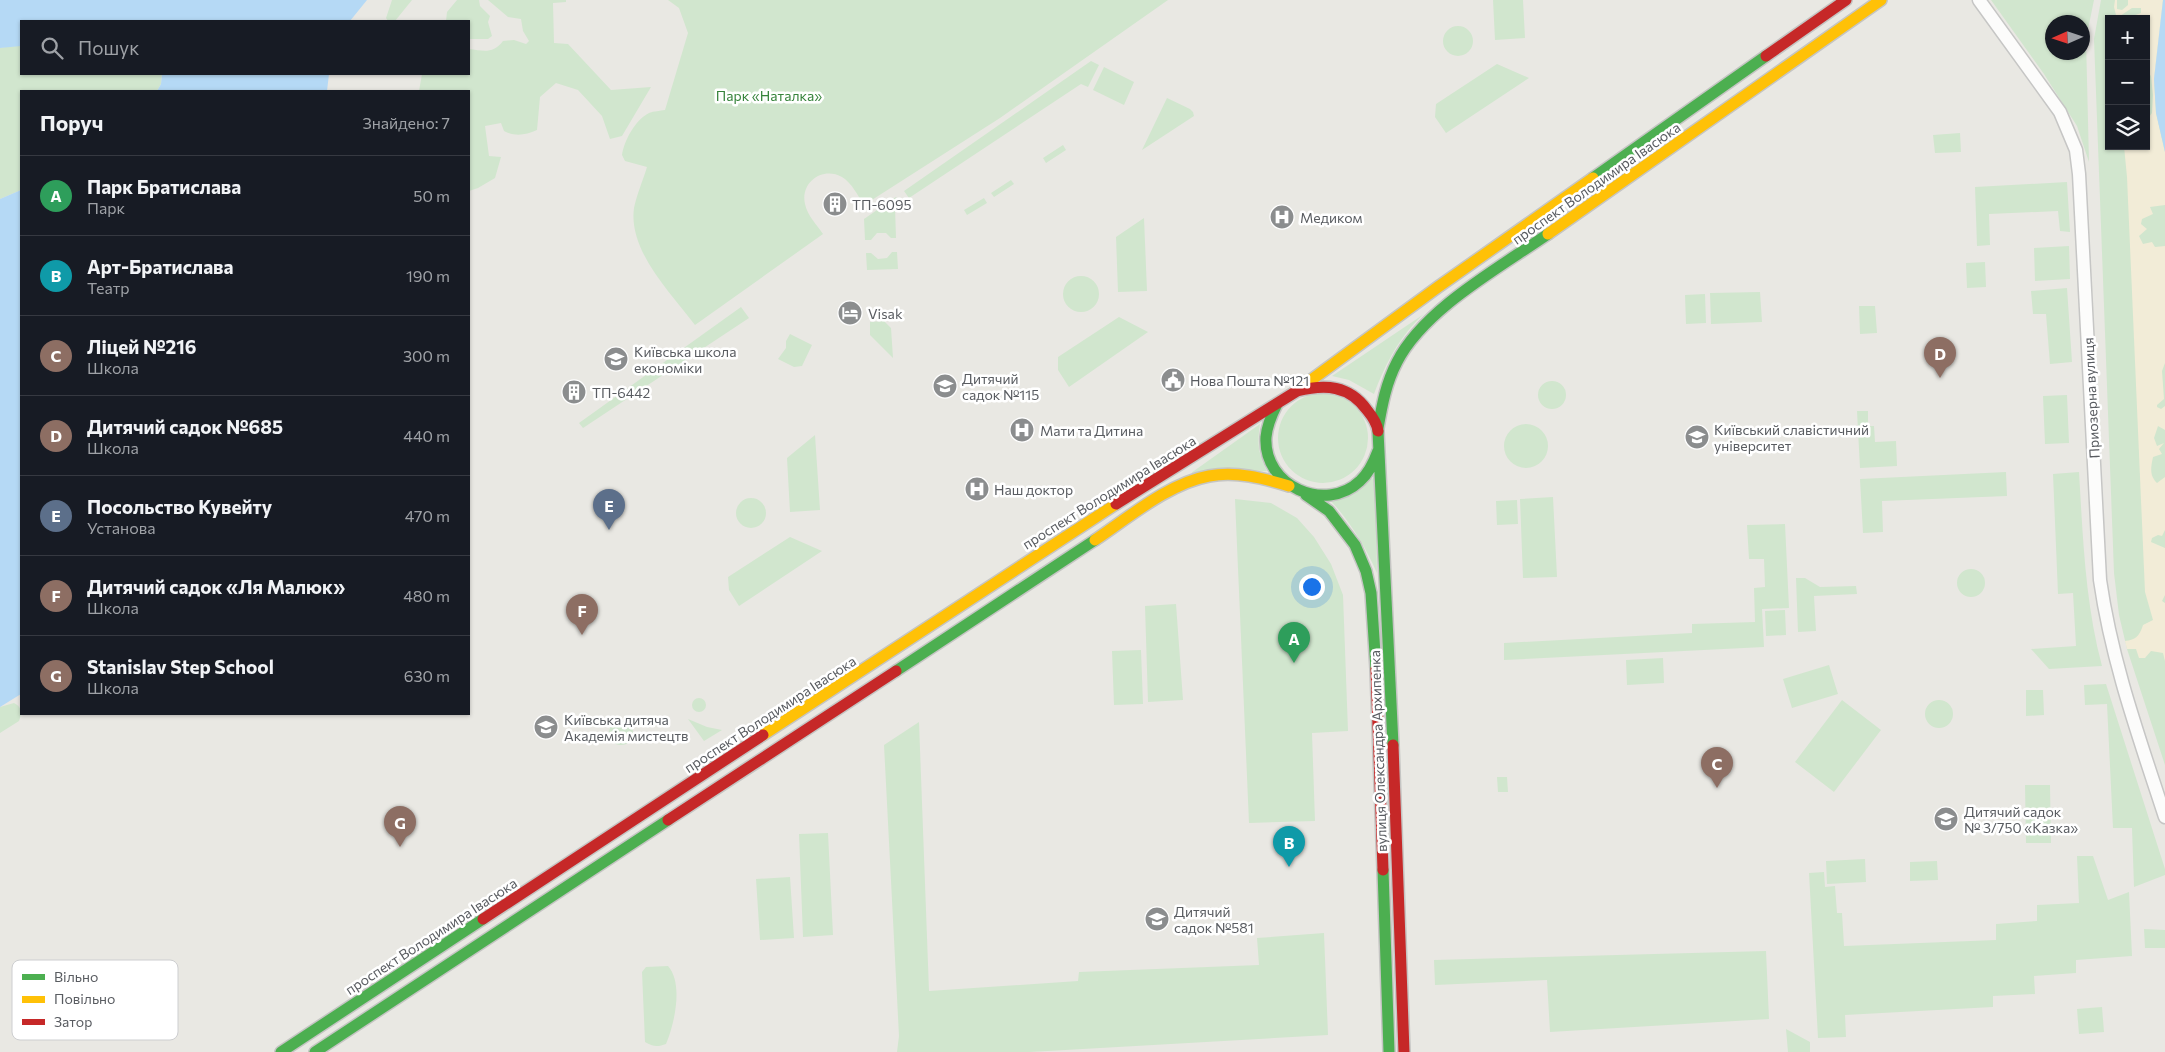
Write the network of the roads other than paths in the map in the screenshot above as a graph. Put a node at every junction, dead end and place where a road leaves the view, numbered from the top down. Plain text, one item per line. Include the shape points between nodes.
1 (1846, 0) edge
2 (1882, 0) edge
3 (1979, 0) edge
4 (1812, 23) junction
5 (1824, 41) junction
6 (1297, 391) junction
7 (1277, 404) junction
8 (1378, 428) junction
9 (1379, 448) junction
10 (1289, 486) junction
11 (1306, 495) junction
12 (743, 750) junction
13 (752, 766) junction
14 (2165, 817) edge
15 (281, 1052) edge
16 (314, 1052) edge
17 (1389, 1052) edge
18 (1404, 1052) edge

1 - 4 main road, проспект Володимира Івасюка
2 - 5 main road, проспект Володимира Івасюка
3 - 14 street, Приозерна вулиця via 2060,112 2076,150 2080,174 2100,580 2118,674
4 - 5 main road
4 - 6 main road, проспект Володимира Івасюка via 1438,287
5 - 8 main road, проспект Володимира Івасюка via 1442,308 1402,350 1382,400
6 - 7 main road
6 - 8 main road via 1314,385 1346,390 1371,413
7 - 10 main road via 1266,440 1269,458 1277,474
7 - 12 main road, проспект Володимира Івасюка via 1083,525
8 - 9 main road
9 - 11 main road via 1370,469 1359,483 1327,497
9 - 18 main road, вулиця Олександра Архипенка via 1390,646
10 - 11 main road
10 - 13 main road via 1243,475 1200,478 1181,486
11 - 17 main road, вулиця Олександра Архипенка via 1329,511 1355,545 1371,593
12 - 13 main road
12 - 15 main road, проспект Володимира Івасюка
13 - 16 main road

